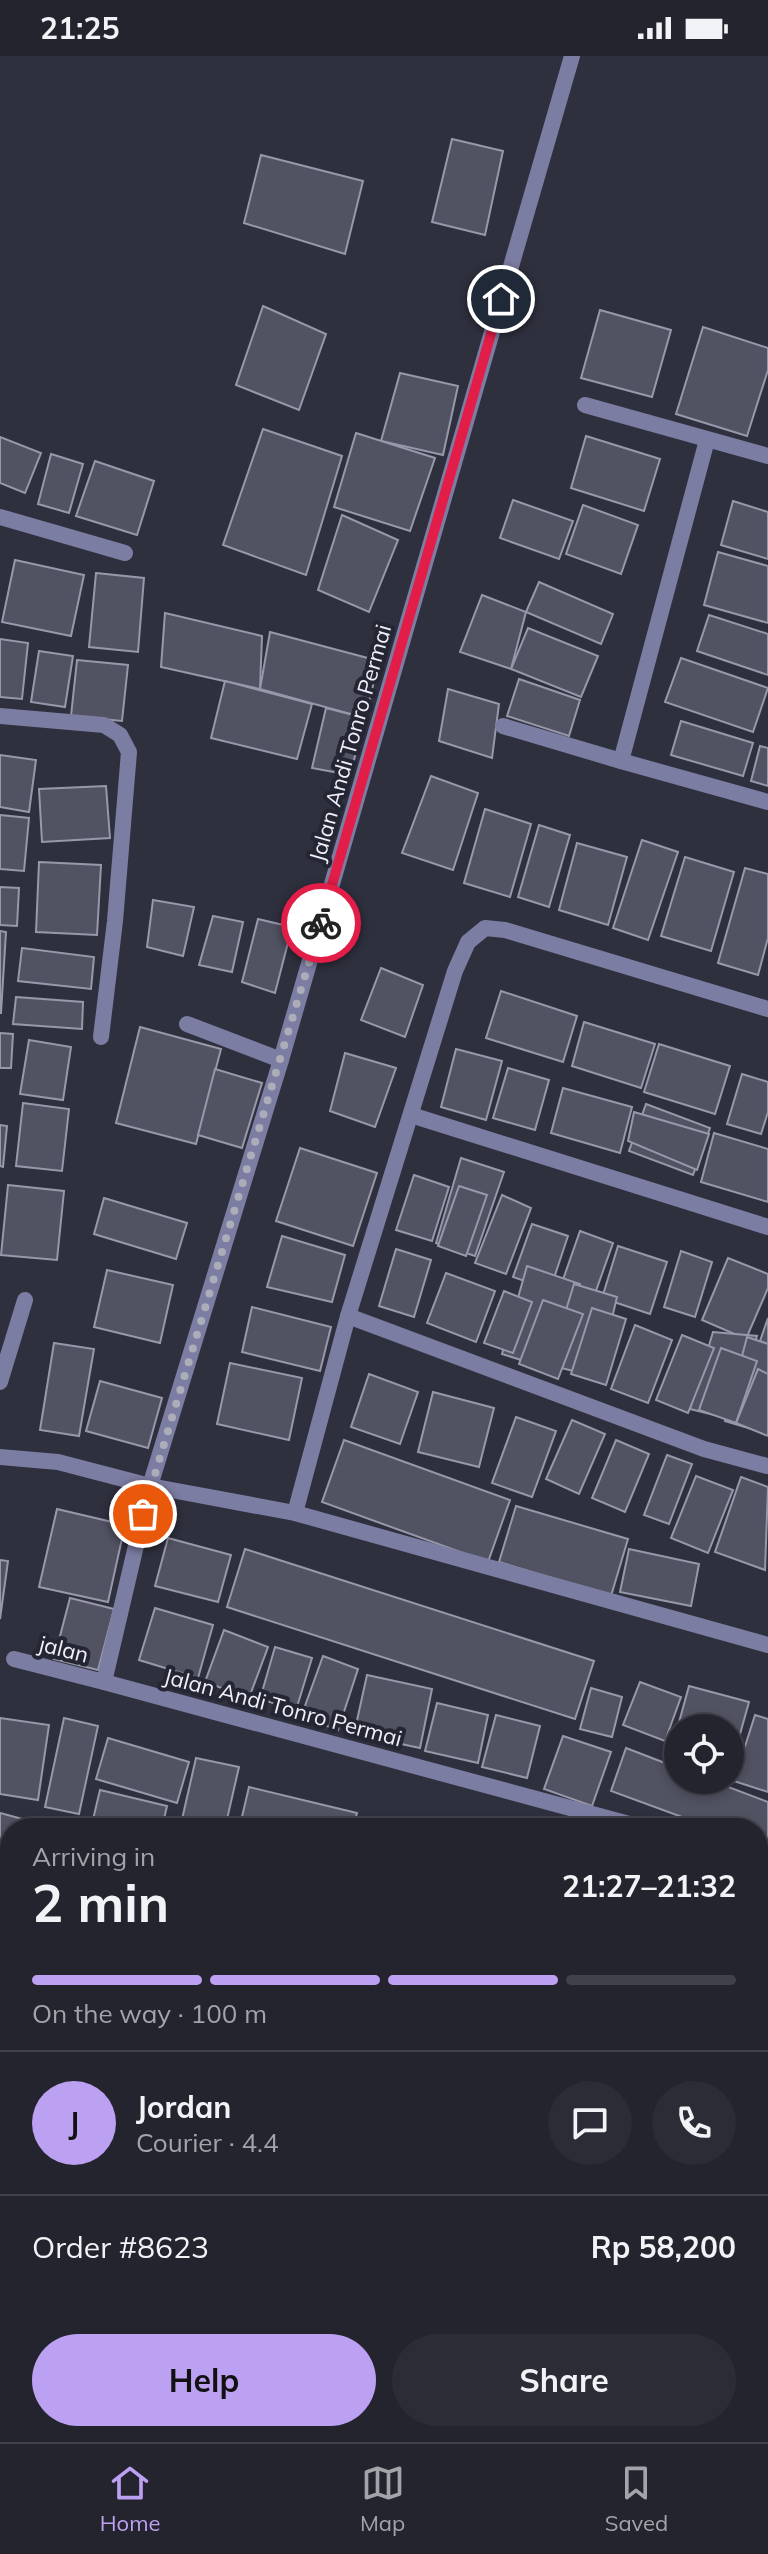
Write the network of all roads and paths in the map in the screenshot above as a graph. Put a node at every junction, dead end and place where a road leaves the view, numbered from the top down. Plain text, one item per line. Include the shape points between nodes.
1 (572, 56) edge
2 (585, 405) dead end
3 (707, 440) junction
4 (768, 456) edge
5 (0, 517) edge
6 (125, 553) dead end
7 (0, 716) edge
8 (503, 726) dead end
9 (621, 761) junction
10 (768, 802) edge
11 (768, 1009) edge
12 (187, 1024) dead end
13 (101, 1037) dead end
14 (281, 1060) junction
15 (411, 1115) junction
16 (768, 1227) edge
17 (25, 1300) dead end
18 (348, 1316) junction
19 (0, 1382) edge
20 (6, 1457) edge
21 (767, 1466) edge
22 (150, 1486) junction
23 (295, 1513) junction
24 (768, 1645) edge
25 (14, 1659) dead end
26 (104, 1682) junction
27 (607, 1818) edge

1 - 14 street, Jalan Andi Tonro Permai
2 - 3 street
3 - 4 street
3 - 9 street
5 - 6 street
7 - 13 street via 104,725 120,735 129,752
8 - 9 street
9 - 10 street
11 - 15 street via 536,937 485,928 468,942 455,971
12 - 14 street
14 - 22 street, Jalan Andi Tonro Permai
15 - 16 street
15 - 18 street
17 - 19 street
18 - 21 street via 704,1449
18 - 23 street
20 - 22 street via 58,1462
22 - 23 street
22 - 26 street, Jalan Andi Tonro Permai
23 - 24 street
25 - 26 street, jalan
26 - 27 street, Jalan Andi Tonro Permai

